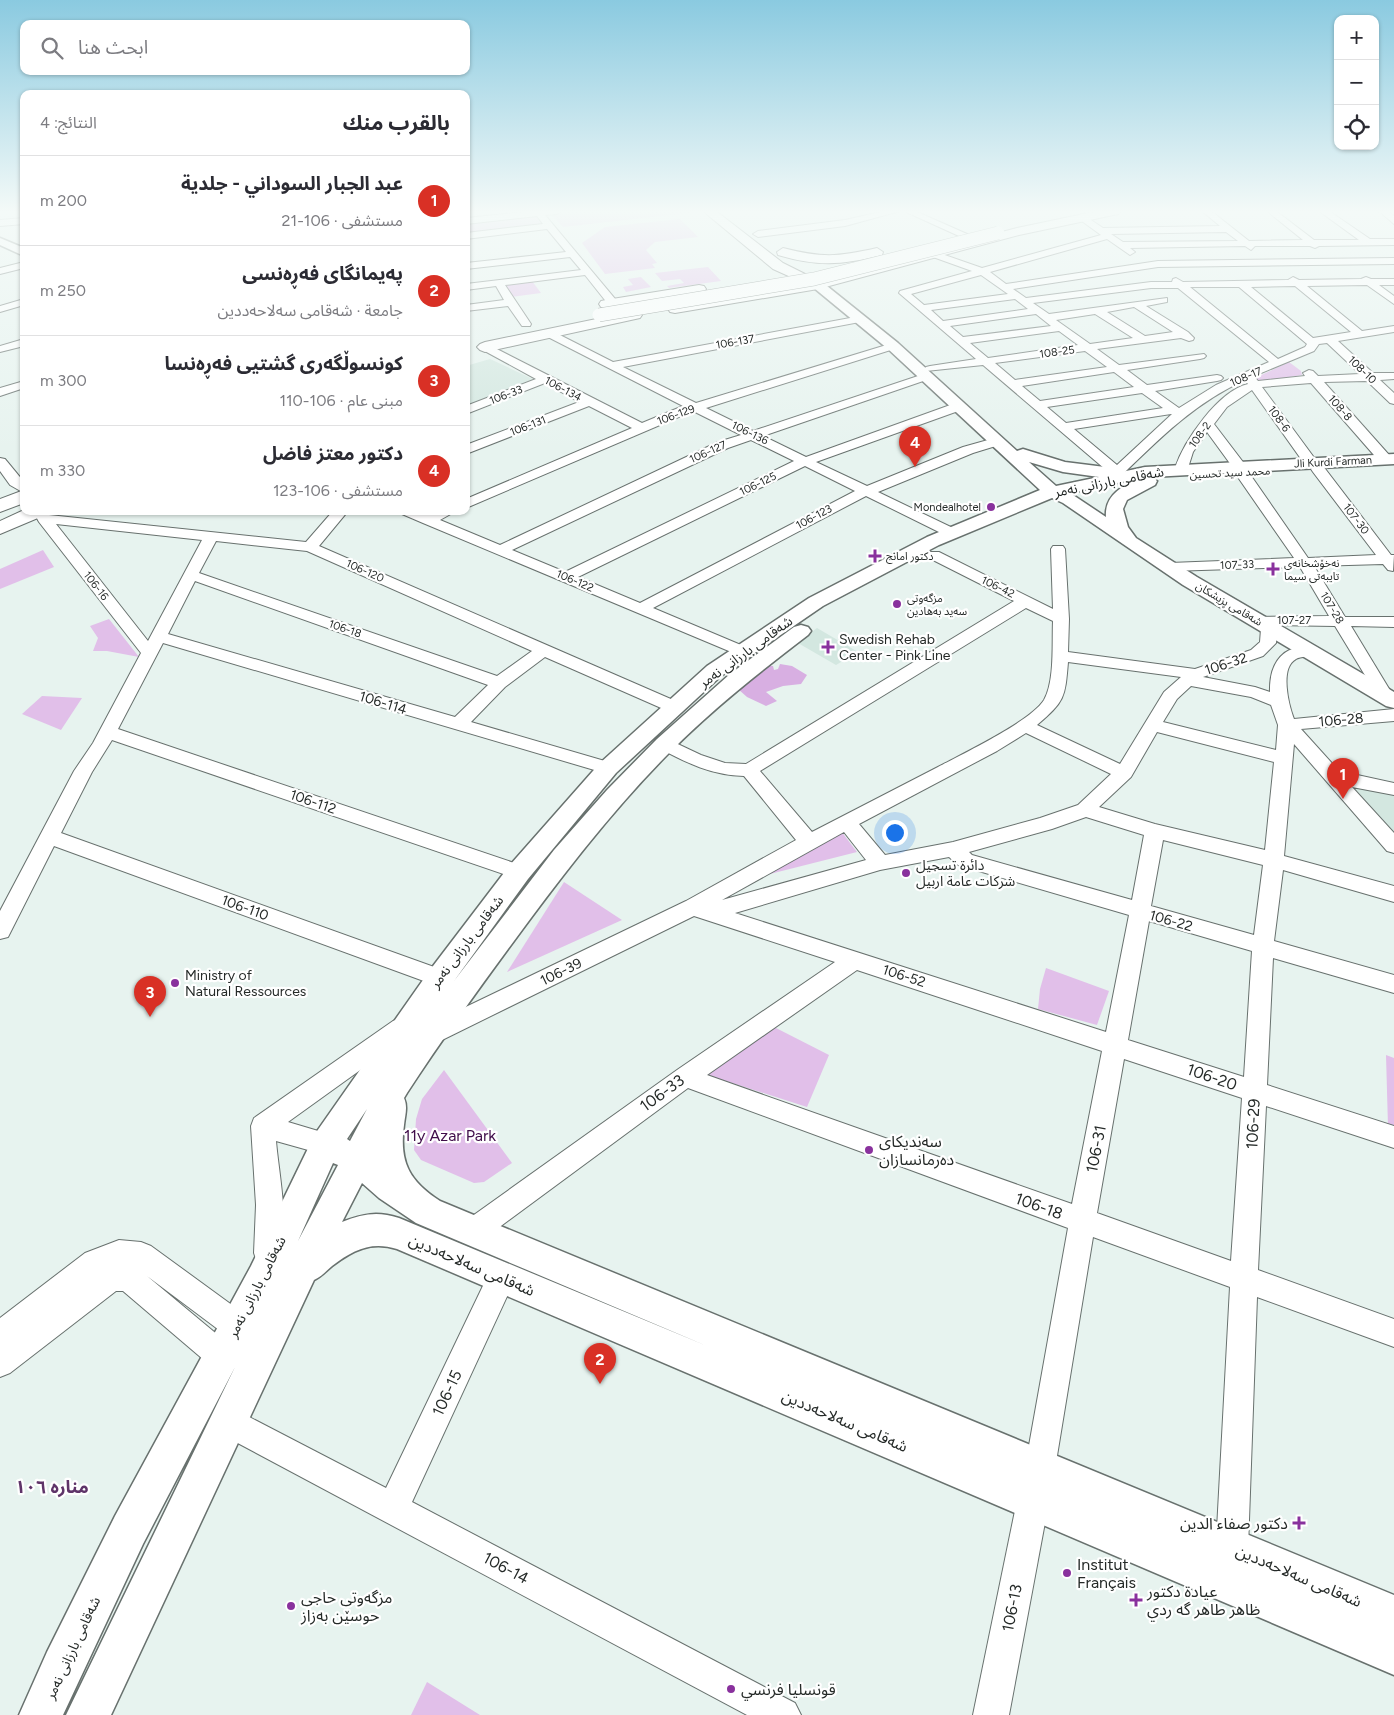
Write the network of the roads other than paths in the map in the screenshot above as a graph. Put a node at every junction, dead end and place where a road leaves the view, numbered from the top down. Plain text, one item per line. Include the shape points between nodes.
1 (504, 291) edge
2 (603, 291) edge
3 (685, 291) edge
4 (734, 291) edge
5 (762, 291) edge
6 (782, 291) edge
7 (812, 291) edge
8 (831, 291) edge
9 (832, 291) edge
10 (911, 291) edge
11 (1010, 291) edge
12 (1091, 291) edge
13 (1190, 291) edge
14 (1250, 291) edge
15 (1306, 291) edge
16 (1380, 291) edge
17 (20, 298) edge
18 (1021, 299) junction
19 (1163, 300) dead end
20 (1394, 301) edge
21 (512, 302) junction
22 (612, 302) junction
23 (20, 303) edge
24 (708, 303) junction
25 (0, 304) edge
26 (1136, 304) junction
27 (470, 307) edge
28 (922, 308) junction
29 (0, 309) edge
30 (1097, 310) junction
31 (592, 312) junction
32 (1042, 315) junction
33 (541, 319) dead end
34 (860, 319) junction
35 (526, 324) junction
36 (941, 324) junction
37 (1061, 328) junction
38 (1392, 331) edge
39 (548, 332) junction
40 (1184, 334) junction
41 (1360, 334) junction
42 (1330, 339) junction
43 (1144, 340) junction
44 (478, 341) junction
45 (961, 341) junction
46 (20, 343) edge
47 (1312, 343) junction
48 (893, 346) junction
49 (1088, 348) junction
50 (0, 349) edge
51 (470, 349) edge
52 (1295, 357) junction
53 (986, 362) junction
54 (1277, 363) junction
55 (610, 366) junction
56 (1116, 368) junction
57 (1212, 371) junction
58 (927, 373) junction
59 (1394, 376) edge
60 (1371, 377) junction
61 (545, 379) junction
62 (1315, 379) junction
63 (1251, 381) junction
64 (1013, 384) junction
65 (20, 385) edge
66 (1142, 388) junction
67 (0, 392) edge
68 (1394, 400) edge
69 (589, 402) junction
70 (1038, 405) junction
71 (696, 407) junction
72 (957, 407) junction
73 (470, 408) edge
74 (1176, 412) junction
75 (1207, 424) junction
76 (1065, 427) junction
77 (642, 428) junction
78 (752, 435) junction
79 (995, 442) junction
80 (470, 448) edge
81 (1021, 458) junction
82 (806, 461) junction
83 (0, 462) edge
84 (1391, 464) edge
85 (1314, 466) junction
86 (1182, 468) junction
87 (1240, 469) junction
88 (1117, 472) junction
89 (1147, 476) junction
90 (20, 486) edge
91 (866, 491) junction
92 (1063, 494) junction
93 (20, 498) edge
94 (1031, 500) junction
95 (470, 502) edge
96 (0, 506) edge
97 (37, 515) edge
98 (41, 515) edge
99 (47, 515) edge
100 (338, 515) edge
101 (416, 515) edge
102 (440, 515) edge
103 (428, 520) junction
104 (0, 528) edge
105 (952, 533) junction
106 (211, 537) junction
107 (1130, 542) junction
108 (310, 547) junction
109 (1058, 549) dead end
110 (500, 550) junction
111 (934, 555) junction
112 (1304, 562) junction
113 (1392, 562) edge
114 (1170, 567) junction
115 (191, 575) junction
116 (566, 577) junction
117 (1026, 601) junction
118 (641, 608) junction
119 (1061, 619) junction
120 (1339, 620) junction
121 (1394, 622) edge
122 (1261, 624) junction
123 (158, 636) junction
124 (544, 650) junction
125 (742, 651) junction
126 (1309, 652) junction
127 (149, 653) junction
128 (1060, 656) junction
129 (1192, 677) junction
130 (499, 683) junction
131 (1390, 699) edge
132 (1279, 702) junction
133 (674, 707) junction
134 (1394, 715) edge
135 (458, 725) junction
136 (1153, 725) junction
137 (1287, 725) junction
138 (1025, 726) junction
139 (107, 732) junction
140 (664, 744) junction
141 (1284, 758) junction
142 (608, 768) junction
143 (749, 770) junction
144 (1124, 773) junction
145 (1334, 777) junction
146 (1394, 789) edge
147 (1085, 810) junction
148 (847, 823) junction
149 (1155, 831) junction
150 (51, 837) junction
151 (809, 842) junction
152 (1394, 846) edge
153 (953, 849) junction
154 (1274, 860) junction
155 (880, 863) junction
156 (520, 872) junction
157 (1394, 894) edge
158 (701, 910) junction
159 (1140, 912) junction
160 (0, 931) edge
161 (1263, 946) junction
162 (855, 960) junction
163 (440, 978) junction
164 (1394, 984) edge
165 (418, 1030) junction
166 (1115, 1044) junction
167 (685, 1077) junction
168 (396, 1084) junction
169 (1255, 1091) junction
170 (263, 1126) junction
171 (1394, 1137) edge
172 (326, 1144) junction
173 (356, 1158) junction
174 (428, 1212) junction
175 (1082, 1222) junction
176 (473, 1231) junction
177 (504, 1267) junction
178 (300, 1271) junction
179 (263, 1278) junction
180 (1244, 1278) junction
181 (1394, 1333) edge
182 (0, 1336) edge
183 (229, 1341) junction
184 (0, 1363) edge
185 (228, 1421) junction
186 (1036, 1484) junction
187 (393, 1508) junction
188 (1232, 1548) junction
189 (1394, 1616) edge
190 (1394, 1654) edge
191 (42, 1715) edge
192 (88, 1715) edge
193 (783, 1715) edge
194 (991, 1715) edge

1 - 21 street
2 - 22 street
3 - 22 highway
4 - 31 highway, bridge
5 - 24 highway
6 - 24 highway
7 - 24 highway
8 - 34 main road, شەقامی پزیشکان
9 - 58 main road, شەقامی پزیشکان
10 - 28 street via 904,293
11 - 18 street
12 - 18 street
13 - 54 street
14 - 47 street
15 - 41 street
16 - 20 street
17 - 25 street
18 - 28 street
18 - 32 street
19 - 26 street
21 - 27 street
21 - 35 street
22 - 31 highway
23 - 29 street
24 - 39 highway
26 - 30 street
26 - 40 street
28 - 36 street
30 - 32 street
30 - 43 street
31 - 44 highway via 558,325
32 - 36 street
32 - 37 street
33 - 35 highway
34 - 48 main road, شەقامی پزیشکان
34 - 55 street, 106-137
35 - 44 highway
36 - 45 street
37 - 45 street
37 - 49 street
38 - 41 street, 108-17
39 - 44 highway
39 - 55 street, 106-136
40 - 43 street, 108-25
40 - 57 street
41 - 42 street, 108-17
42 - 47 street, 108-17
42 - 60 street, 108-10
43 - 49 street, 108-25
44 - 51 highway
44 - 61 street, 106-134
45 - 53 street
46 - 50 street
47 - 52 street, 108-17 via 1312,348
48 - 58 main road, شەقامی پزیشکان
48 - 71 street, 106-129
49 - 53 street, 108-25
49 - 56 street
52 - 54 street, 108-17
52 - 62 street, 108-8
53 - 58 street, 108-25
53 - 64 street
54 - 63 street, 108-17
55 - 71 street, 106-136
56 - 57 street
56 - 64 street
56 - 66 street
57 - 63 street, 108-17
57 - 66 street
57 - 74 street, 108-17 via 1208,394
58 - 72 main road, شەقامی پزیشکان
58 - 78 street, 106-127
58 - 81 main road, شەقامی پزیشکان
59 - 60 street
60 - 62 street
60 - 68 street, 108-10
61 - 69 street, 106-134
61 - 73 street, 106-33
62 - 63 street
62 - 84 street, 108-8
63 - 75 street, 108-2 via 1223,404
63 - 85 street, 108-6
64 - 70 street
65 - 67 street
66 - 70 street
66 - 74 street
69 - 77 street, 106-134
69 - 80 street, 106-131
70 - 76 street
71 - 77 street, 106-129
71 - 78 street, 106-136
72 - 79 main road, شەقامی پزیشکان
72 - 82 street, 106-125
74 - 76 street
74 - 88 street, 108-17
75 - 86 street, 108-2 via 1190,447
75 - 87 street, 107-28
76 - 88 street
77 - 95 street, 106-129
78 - 82 street, 106-136
78 - 110 street, 106-127 via 716,448
79 - 81 main road, شەقامی پزیشکان
79 - 91 street, 106-123
81 - 88 main road via 1070,470
81 - 92 main road, شەقامی پزیشکان
81 - 94 main road via 1034,490
82 - 91 street, 106-136
82 - 116 street, 106-125
83 - 90 street
84 - 85 main road, محمد سید تحسین
85 - 87 main road, محمد سید تحسین
85 - 113 street, 107-30
86 - 87 main road
86 - 89 main road, شەقامی بارزانی نەمر
87 - 89 main road, محمد سید تحسین via 1165,478
87 - 112 street, 107-28
88 - 89 main road
89 - 92 main road, شەقامی بارزانی نەمر
89 - 107 main road via 1121,495 1113,509 1119,529
91 - 105 street, 106-136
91 - 118 street, 106-123
92 - 94 main road, شەقامی بارزانی نەمر
92 - 107 main road, شەقامی پزیشکان
92 - 111 main road, شەقامی بارزانی نەمر
93 - 96 highway
94 - 105 main road, شەقامی بارزانی نەمر
97 - 104 highway
98 - 127 street, 106-16
99 - 106 street, 106-120
100 - 108 street
101 - 103 street, 106-122
102 - 103 street
103 - 110 street, 106-122
105 - 125 main road, شەقامی بارزانی نەمر via 816,602
106 - 108 street, 106-120
106 - 115 street
107 - 114 main road, شەقامی پزیشکان
108 - 124 street, 106-120
109 - 119 street
110 - 116 street, 106-122
111 - 117 street, 106-42
111 - 140 main road, شەقامی بارزانی نەمر via 860,593 800,631 738,679
112 - 113 street, 107-33
112 - 114 street, 107-33
112 - 120 street, 107-28
114 - 122 main road, شەقامی پزیشکان
115 - 123 street
115 - 130 street, 106-18
116 - 118 street, 106-122
117 - 119 street, 106-42
117 - 143 street
118 - 125 street, 106-122
119 - 128 street
120 - 121 street, 107-27
120 - 122 street, 107-27
120 - 131 street, 107-28
122 - 126 main road, شەقامی پزیشکان
122 - 129 street, 106-32 via 1268,643 1257,653
123 - 127 street
123 - 135 street, 106-114
124 - 130 street
124 - 133 street, 106-120
125 - 133 main road, شەقامی بارزانی نەمر
126 - 131 main road, شەقامی پزیشکان
126 - 132 street, 106-29 via 1294,653 1283,662 1278,681
127 - 139 street
128 - 129 street
128 - 138 street via 1054,699
129 - 132 street via 1255,692
129 - 136 street via 1170,696
130 - 135 street
132 - 137 street, 106-29
133 - 142 main road, شەقامی بارزانی نەمر
134 - 137 street, 106-28
135 - 142 street, 106-114
136 - 141 street
136 - 144 street
137 - 141 street, 106-29
137 - 145 street
138 - 144 street
138 - 148 street
139 - 150 street
139 - 156 street, 106-112
140 - 143 street via 724,769
140 - 165 main road, شەقامی بارزانی نەمر via 563,856
141 - 154 street, 106-29
142 - 156 main road, شەقامی بارزانی نەمر
143 - 151 street
144 - 147 street
145 - 146 street
145 - 152 street
147 - 149 street
147 - 153 street
148 - 151 street
148 - 155 street
149 - 154 street
149 - 159 street, 106-31
150 - 160 street
150 - 163 street, 106-110
151 - 158 street
153 - 155 street
153 - 159 street, 106-22 via 966,860
154 - 157 street
154 - 161 street, 106-29
155 - 158 street
156 - 163 main road, شەقامی بارزانی نەمر
158 - 162 street, 106-52
158 - 165 street, 106-39
159 - 161 street, 106-22
159 - 166 street, 106-31
161 - 164 street, 106-22
161 - 169 street, 106-29
162 - 166 street, 106-52
162 - 167 street, 106-33
163 - 165 main road, شەقامی بارزانی نەمر
165 - 168 main road, شەقامی بارزانی نەمر
165 - 170 street, 106-39
165 - 172 main road, شەقامی بارزانی نەمر
166 - 169 street, 106-20
166 - 175 street, 106-31
167 - 175 street, 106-18
167 - 176 street, 106-33
168 - 173 main road, شەقامی بارزانی نەمر
168 - 174 main road via 387,1128 391,1173 396,1183
169 - 171 street, 106-20
169 - 180 street, 106-29
170 - 172 street
170 - 179 street via 270,1231
172 - 173 main road, شەقامی سەلاحەددین
172 - 179 main road, شەقامی بارزانی نەمر
173 - 174 main road, شەقامی سەلاحەددین via 390,1188
173 - 178 main road, شەقامی بارزانی نەمر
174 - 176 main road, شەقامی سەلاحەددین
175 - 180 street, 106-18
175 - 186 street, 106-31
176 - 177 main road, شەقامی سەلاحەددین
177 - 178 main road, شەقامی سەلاحەددین via 379,1228 346,1238 322,1252
177 - 186 main road, شەقامی سەلاحەددین
177 - 187 street, 106-15
178 - 185 main road, شەقامی بارزانی نەمر
179 - 183 main road, شەقامی بارزانی نەمر
180 - 181 street, 106-18
180 - 188 street, 106-29
182 - 183 street via 95,1263 125,1253 141,1255
183 - 184 street via 128,1278 121,1277 108,1280
183 - 191 main road, شەقامی بارزانی نەمر via 129,1530
185 - 187 street, 106-14
185 - 192 main road, شەقامی بارزانی نەمر
186 - 188 main road, شەقامی سەلاحەددین
186 - 190 main road, شەقامی سەلاحەددین
186 - 194 street, 106-13
187 - 193 street, 106-14
188 - 189 main road, شەقامی سەلاحەددین

